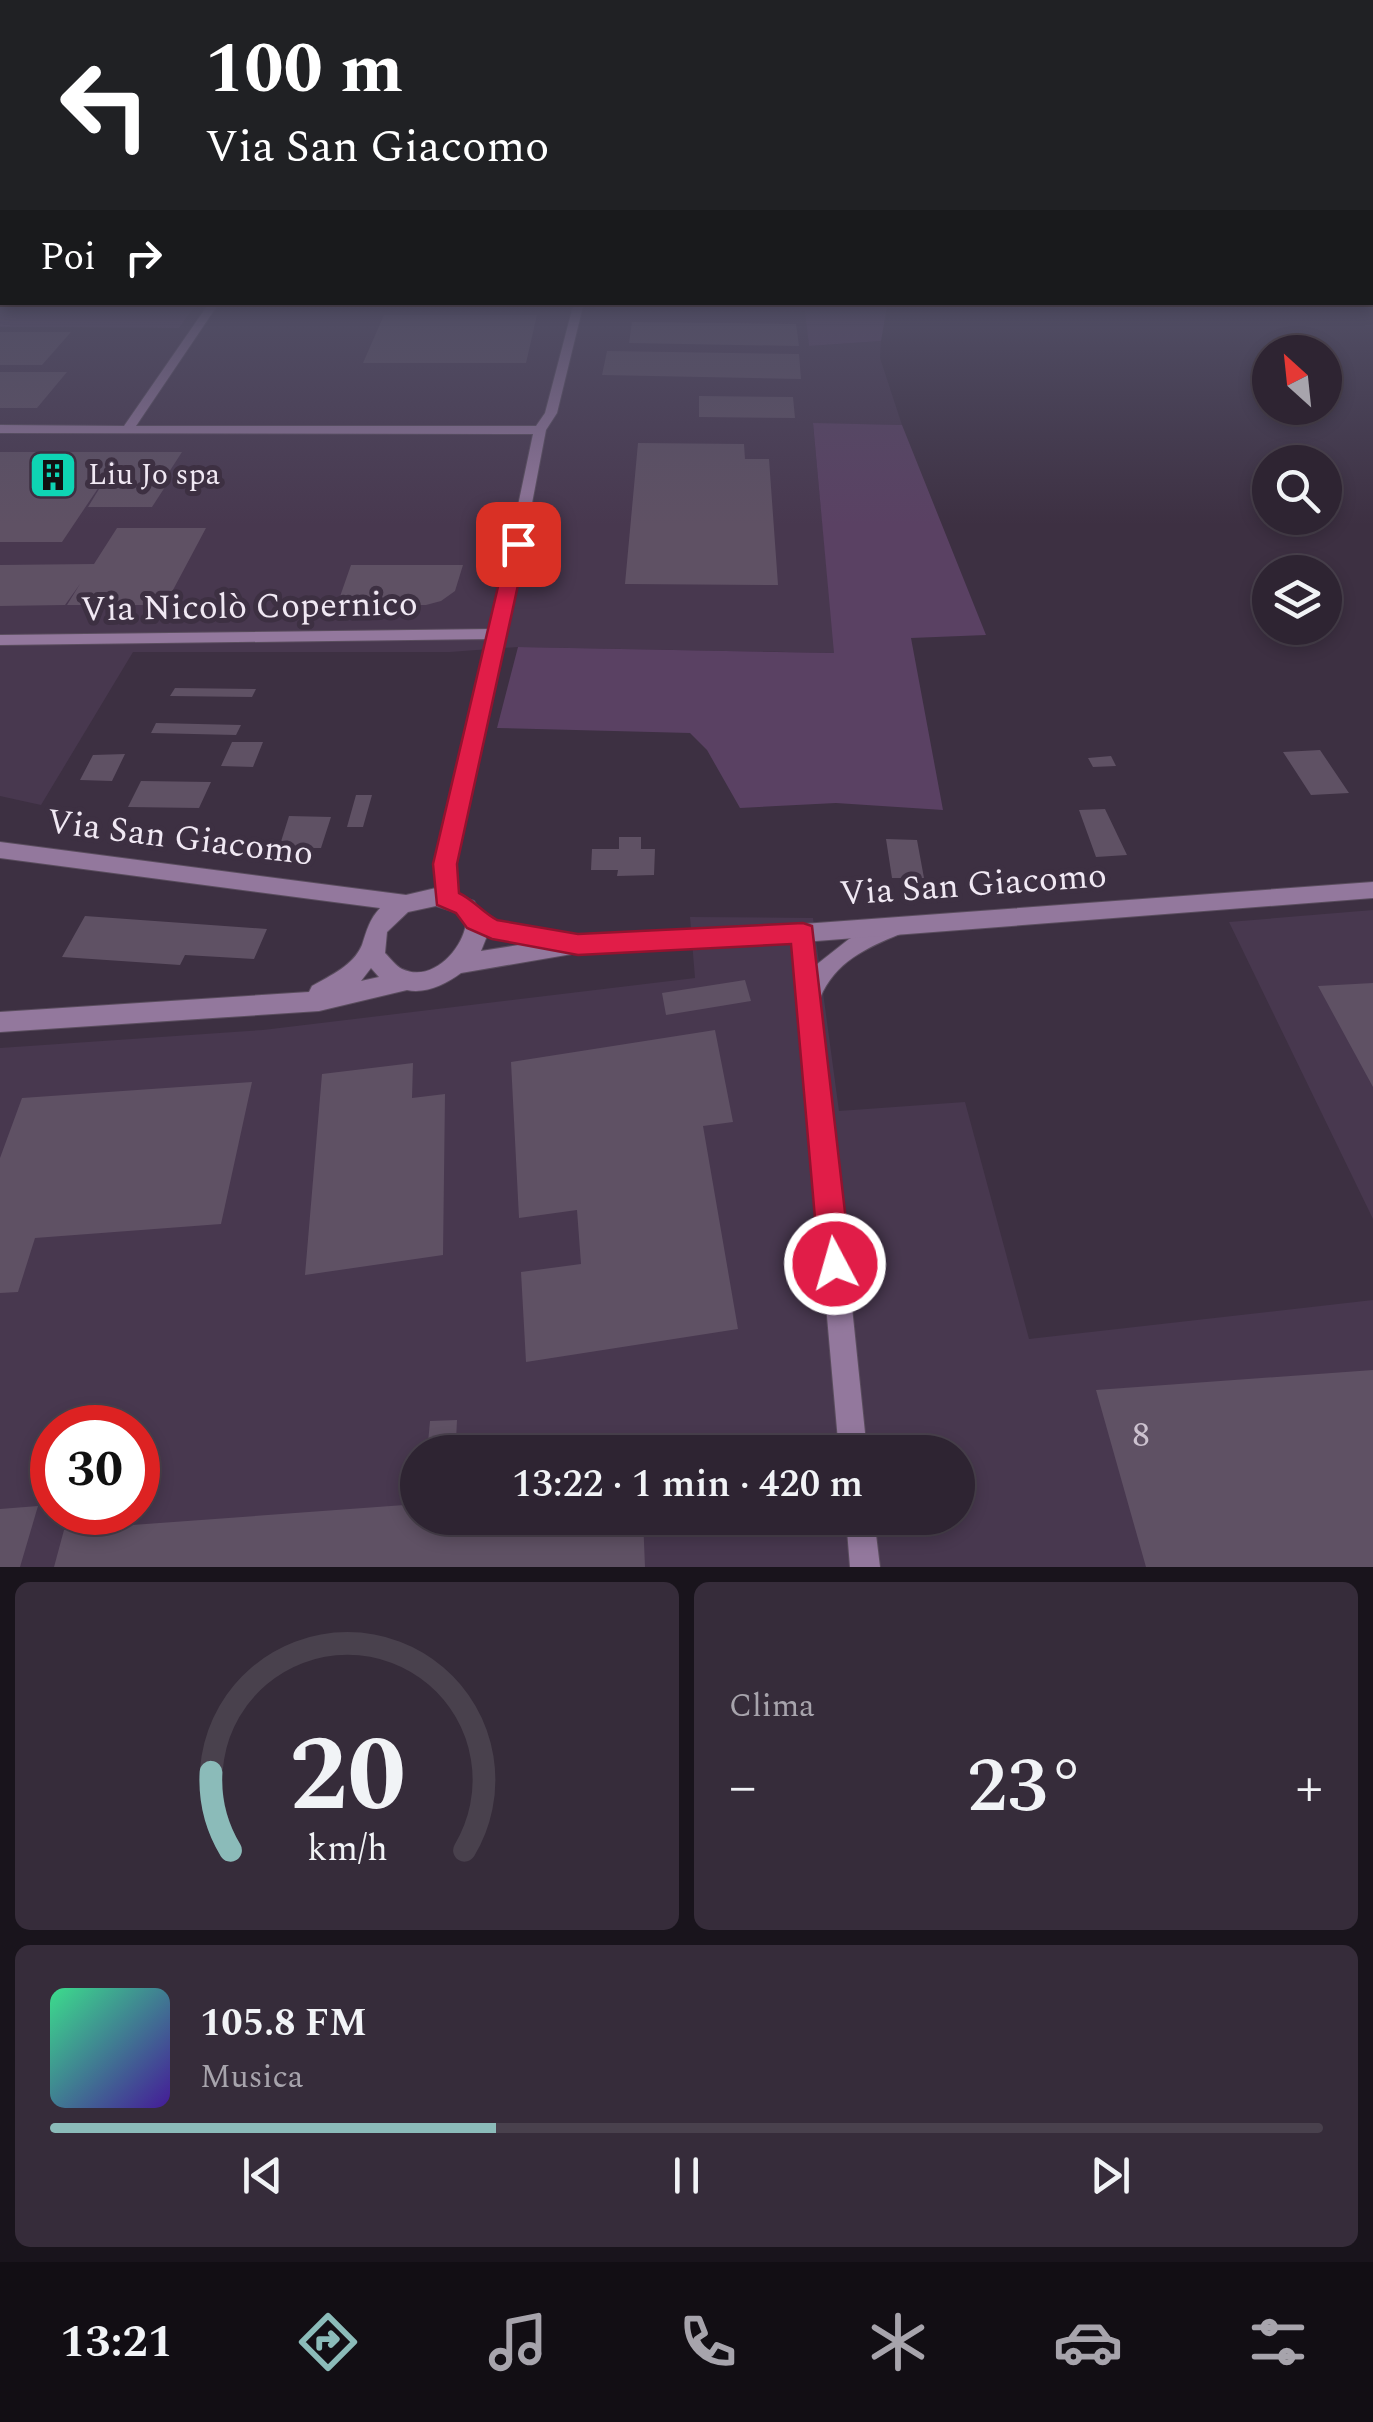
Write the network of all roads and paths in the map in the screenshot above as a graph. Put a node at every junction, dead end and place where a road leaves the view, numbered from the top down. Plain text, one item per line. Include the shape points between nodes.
1 (162, 379) edge
2 (559, 379) edge
3 (0, 429) edge
4 (128, 429) junction
5 (540, 430) junction
6 (499, 634) junction
7 (0, 640) edge
8 (0, 850) edge
9 (445, 864) junction
10 (1373, 890) edge
11 (351, 896) junction
12 (446, 898) junction
13 (410, 901) junction
14 (476, 921) junction
15 (896, 926) junction
16 (803, 934) junction
17 (374, 939) junction
18 (578, 944) junction
19 (462, 964) junction
20 (407, 980) junction
21 (810, 999) junction
22 (289, 1003) junction
23 (0, 1022) edge
24 (852, 1435) edge
25 (861, 1535) edge
26 (864, 1567) edge

1 - 4 street
2 - 5 street
3 - 4 street
4 - 5 street
5 - 6 street
6 - 7 street, Via Nicolò Copernico
6 - 9 street
8 - 11 street, Via San Giacomo
9 - 12 street
9 - 13 street via 428,892
10 - 15 street, Via San Giacomo
11 - 13 street, Via San Giacomo
11 - 17 street, Via San Giacomo via 372,918
12 - 13 street
12 - 14 street via 465,906
13 - 17 street via 388,914
14 - 18 street, Via San Giacomo
14 - 19 street via 476,942
15 - 16 street, Via San Giacomo
15 - 21 street via 831,963
16 - 18 street, Via San Giacomo
16 - 21 street
17 - 20 street via 383,969
17 - 22 street via 355,973
18 - 19 street, Via San Giacomo
19 - 20 street via 429,979
20 - 22 street
21 - 24 street
22 - 23 street
25 - 26 street

